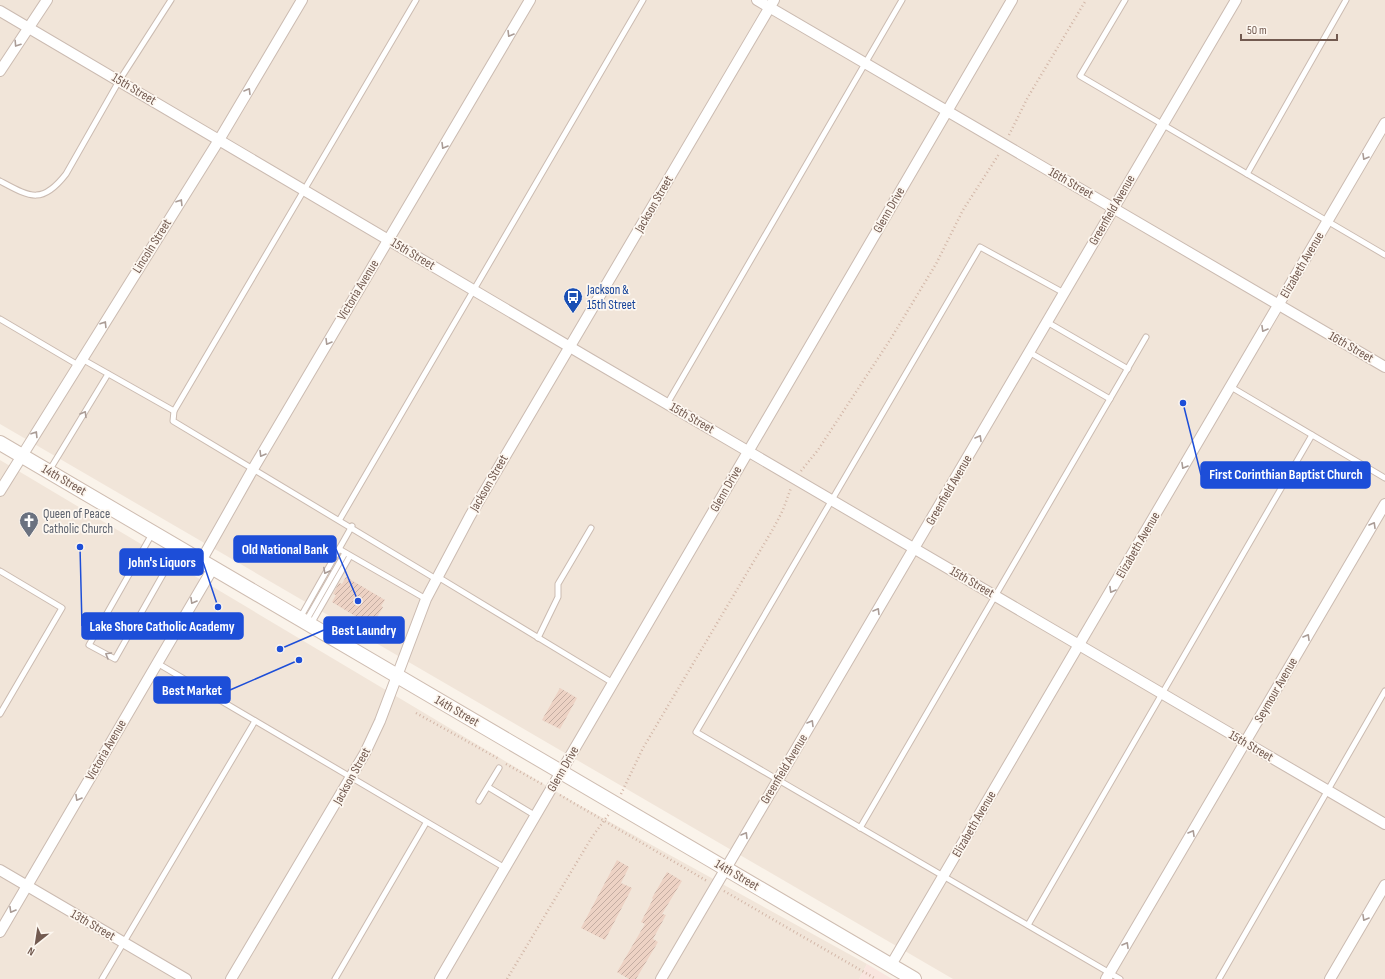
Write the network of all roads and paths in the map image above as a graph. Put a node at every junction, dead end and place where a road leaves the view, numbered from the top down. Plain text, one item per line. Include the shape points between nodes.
1 (47, 0) edge
2 (171, 0) edge
3 (302, 0) edge
4 (416, 0) edge
5 (530, 0) edge
6 (643, 0) edge
7 (757, 0) edge
8 (902, 0) edge
9 (1012, 0) edge
10 (1086, 0) edge
11 (1125, 0) edge
12 (1236, 0) edge
13 (1346, 0) edge
14 (772, 4) edge
15 (0, 11) edge
16 (28, 27) junction
17 (865, 63) junction
18 (0, 71) edge
19 (119, 81) junction
20 (947, 111) junction
21 (1385, 123) edge
22 (1163, 125) junction
23 (1013, 129) dead end
24 (219, 140) junction
25 (997, 157) dead end
26 (1247, 174) junction
27 (0, 181) edge
28 (305, 190) junction
29 (1114, 208) junction
30 (1328, 221) junction
31 (388, 240) junction
32 (1385, 254) edge
33 (474, 290) junction
34 (1064, 293) junction
35 (1279, 304) junction
36 (0, 319) edge
37 (1047, 322) junction
38 (1146, 337) dead end
39 (570, 347) junction
40 (1030, 352) junction
41 (80, 362) junction
42 (1385, 367) edge
43 (1128, 369) junction
44 (108, 374) junction
45 (1231, 387) junction
46 (1110, 399) junction
47 (668, 404) junction
48 (174, 411) junction
49 (1312, 435) junction
50 (0, 443) edge
51 (748, 451) junction
52 (21, 455) junction
53 (804, 468) dead end
54 (253, 469) junction
55 (49, 472) junction
56 (1385, 478) edge
57 (790, 489) dead end
58 (0, 491) edge
59 (832, 500) junction
60 (1385, 504) edge
61 (340, 519) junction
62 (352, 526) junction
63 (591, 528) dead end
64 (153, 533) junction
65 (179, 548) junction
66 (914, 548) junction
67 (339, 549) junction
68 (347, 554) junction
69 (207, 564) junction
70 (0, 572) edge
71 (437, 578) junction
72 (995, 596) junction
73 (426, 599) junction
74 (305, 622) junction
75 (538, 638) junction
76 (1080, 645) junction
77 (157, 663) junction
78 (398, 676) junction
79 (613, 683) junction
80 (1385, 691) edge
81 (1162, 693) junction
82 (0, 714) edge
83 (416, 714) dead end
84 (255, 721) junction
85 (1245, 742) junction
86 (500, 768) dead end
87 (562, 772) junction
88 (351, 779) junction
89 (778, 780) junction
90 (543, 785) dead end
91 (488, 787) junction
92 (1328, 791) junction
93 (622, 792) dead end
94 (479, 801) dead end
95 (536, 816) junction
96 (607, 817) dead end
97 (426, 823) junction
98 (1385, 824) edge
99 (860, 828) junction
100 (505, 868) junction
101 (725, 868) junction
102 (0, 870) edge
103 (944, 876) junction
104 (1385, 885) edge
105 (27, 886) junction
106 (1028, 925) junction
107 (0, 932) edge
108 (123, 942) junction
109 (891, 965) junction
110 (1108, 976) edge
111 (102, 979) edge
112 (186, 979) edge
113 (230, 979) edge
114 (335, 979) edge
115 (440, 979) edge
116 (507, 979) edge
117 (661, 979) edge
118 (914, 979) edge
119 (1120, 979) edge
120 (1218, 979) edge
121 (1330, 979) edge

1 - 16 street
2 - 19 lane
24 -> 3 street, Lincoln Street
4 - 28 lane
5 -> 31 street, Victoria Avenue
6 - 33 lane
7 - 14 street, 16th Street
8 - 17 lane
9 - 20 street, Glenn Drive
10 - 23 path via 1028,97
11 - 22 lane via 1080,76
12 - 22 street, Greenfield Avenue
13 - 26 lane
14 - 17 street, 16th Street
14 - 39 street, Jackson Street
15 - 16 street, 15th Street
16 -> 18 street
16 - 19 street, 15th Street
17 - 20 street, 16th Street
17 - 47 lane
19 - 24 street, 15th Street
19 - 27 lane via 57,186 35,196
20 - 29 street, 16th Street
20 - 51 street, Glenn Drive
21 -> 30 street, Elizabeth Avenue
22 - 26 lane
22 - 29 street, Greenfield Avenue
24 - 28 street, 15th Street
41 -> 24 street, Lincoln Street
25 - 53 path via 963,210 936,264 890,340
26 - 30 lane
28 - 31 street, 15th Street
28 - 48 lane
29 - 34 street, Greenfield Avenue
29 - 35 street, 16th Street
30 - 32 lane
30 - 35 street, Elizabeth Avenue
31 - 33 street, 15th Street
31 -> 54 street, Victoria Avenue
33 - 39 street, 15th Street
33 - 61 lane
34 - 37 street, Greenfield Avenue
34 - 59 lane via 980,247
35 - 42 street, 16th Street
35 -> 45 street, Elizabeth Avenue
36 - 41 lane
37 - 40 street, Greenfield Avenue
37 - 43 lane
38 - 43 lane
39 - 47 street, 15th Street
39 - 71 street, Jackson Street via 470,516
40 - 46 lane
66 -> 40 street, Greenfield Avenue
41 - 44 lane
52 -> 41 street, Lincoln Street
43 - 46 lane
44 - 48 lane
55 -> 44 lane
45 - 49 lane
45 -> 76 street, Elizabeth Avenue
46 - 72 lane
47 - 51 street, 15th Street
48 - 54 lane via 173,421
49 - 56 lane
49 - 81 lane
50 - 52 street, 14th Street
51 - 59 street, 15th Street
51 - 79 street, Glenn Drive
52 - 55 street, 14th Street
52 - 58 street, Lincoln Street
54 - 61 lane
54 - 69 street, Victoria Avenue
55 - 64 street, 14th Street
57 - 93 path via 773,529 643,748
59 - 66 street, 15th Street
59 - 89 lane via 696,732
85 -> 60 street, Seymour Avenue
61 - 62 lane
62 - 67 lane
62 - 71 lane
63 - 75 lane via 558,584 558,597
64 - 65 street, 14th Street
65 -> 64 lane via 115,659 89,644
65 - 69 street, 14th Street
66 - 72 street, 15th Street
89 -> 66 street, Greenfield Avenue
67 - 68 lane
67 -> 74 lane
68 - 73 lane
68 - 74 lane
69 - 74 street, 14th Street
69 -> 77 street, Victoria Avenue
70 - 82 lane via 62,608
71 - 73 street, Jackson Street
71 - 75 lane
72 - 76 street, 15th Street
72 - 99 lane
73 - 78 street, Jackson Street
74 - 78 street, 14th Street
75 - 79 lane
76 - 81 street, 15th Street
76 - 103 street, Elizabeth Avenue
77 - 84 lane
77 -> 105 street, Victoria Avenue
78 - 87 street, 14th Street
78 - 88 street, Jackson Street via 378,726
79 - 87 street, Glenn Drive
80 - 92 lane
81 - 85 street, 15th Street
81 - 106 lane
83 - 90 path
84 - 88 lane
84 - 108 lane
85 - 92 street, 15th Street
110 -> 85 street, Seymour Avenue
86 - 91 lane
87 - 95 street, Glenn Drive
87 - 101 street, 14th Street
88 - 97 lane
88 - 113 street, Jackson Street
89 - 99 lane
101 -> 89 street, Greenfield Avenue
91 - 94 lane
91 - 95 lane
92 - 98 street, 15th Street
92 - 120 lane
95 - 100 street, Glenn Drive
96 - 116 path via 592,837
97 - 100 lane
97 - 114 lane
99 - 103 lane
100 - 115 street, Glenn Drive
101 - 109 street, 14th Street
101 - 117 street, Greenfield Avenue
102 - 105 street, 13th Street
103 - 106 lane
103 - 109 street, Elizabeth Avenue
104 -> 121 street
105 -> 107 street, Victoria Avenue
105 - 108 street, 13th Street
106 - 110 lane
108 - 111 lane
108 - 112 street, 13th Street
109 - 118 street, 14th Street
110 - 119 lane

